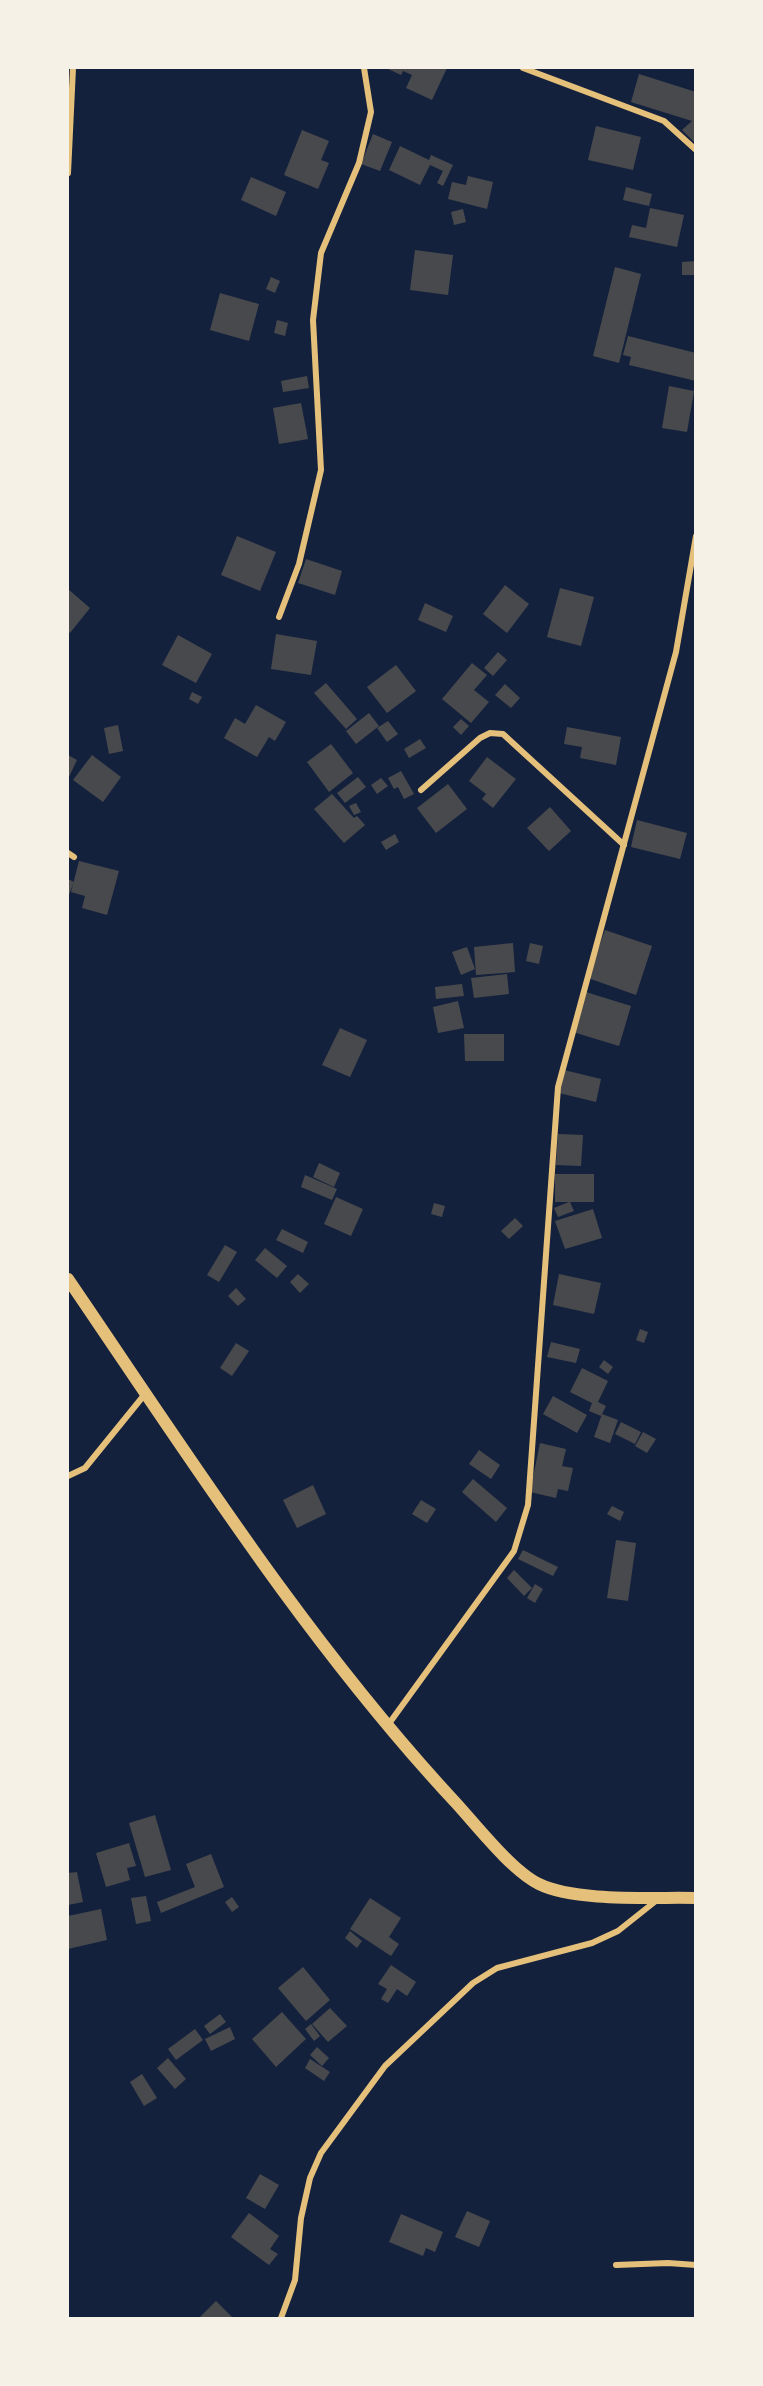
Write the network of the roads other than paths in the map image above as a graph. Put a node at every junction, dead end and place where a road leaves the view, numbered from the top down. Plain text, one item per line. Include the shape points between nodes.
1 (73, 68) edge
2 (364, 68) edge
3 (523, 68) edge
4 (696, 150) edge
5 (68, 173) edge
6 (696, 536) edge
7 (279, 617) dead end
8 (421, 790) dead end
9 (624, 846) junction
10 (68, 1279) edge
11 (145, 1394) junction
12 (68, 1476) edge
13 (388, 1726) junction
14 (659, 1898) junction
15 (696, 1898) edge
16 (616, 2265) dead end
17 (696, 2265) edge
18 (281, 2319) edge

1 - 5 street
2 - 7 street via 370,112 359,163 321,253 313,320 321,470 299,564
3 - 4 street via 664,121
6 - 9 street via 676,652
8 - 9 street via 480,738 490,733 503,734
9 - 13 street via 558,1087 528,1504 514,1551
10 - 11 main road
11 - 12 street via 85,1468
11 - 13 main road via 295,1607
13 - 14 main road via 510,1861 536,1883 576,1895
14 - 15 main road
14 - 18 street via 618,1931 592,1943 496,1968 472,1983 385,2066 321,2154 310,2178 300,2218 295,2280
16 - 17 street

